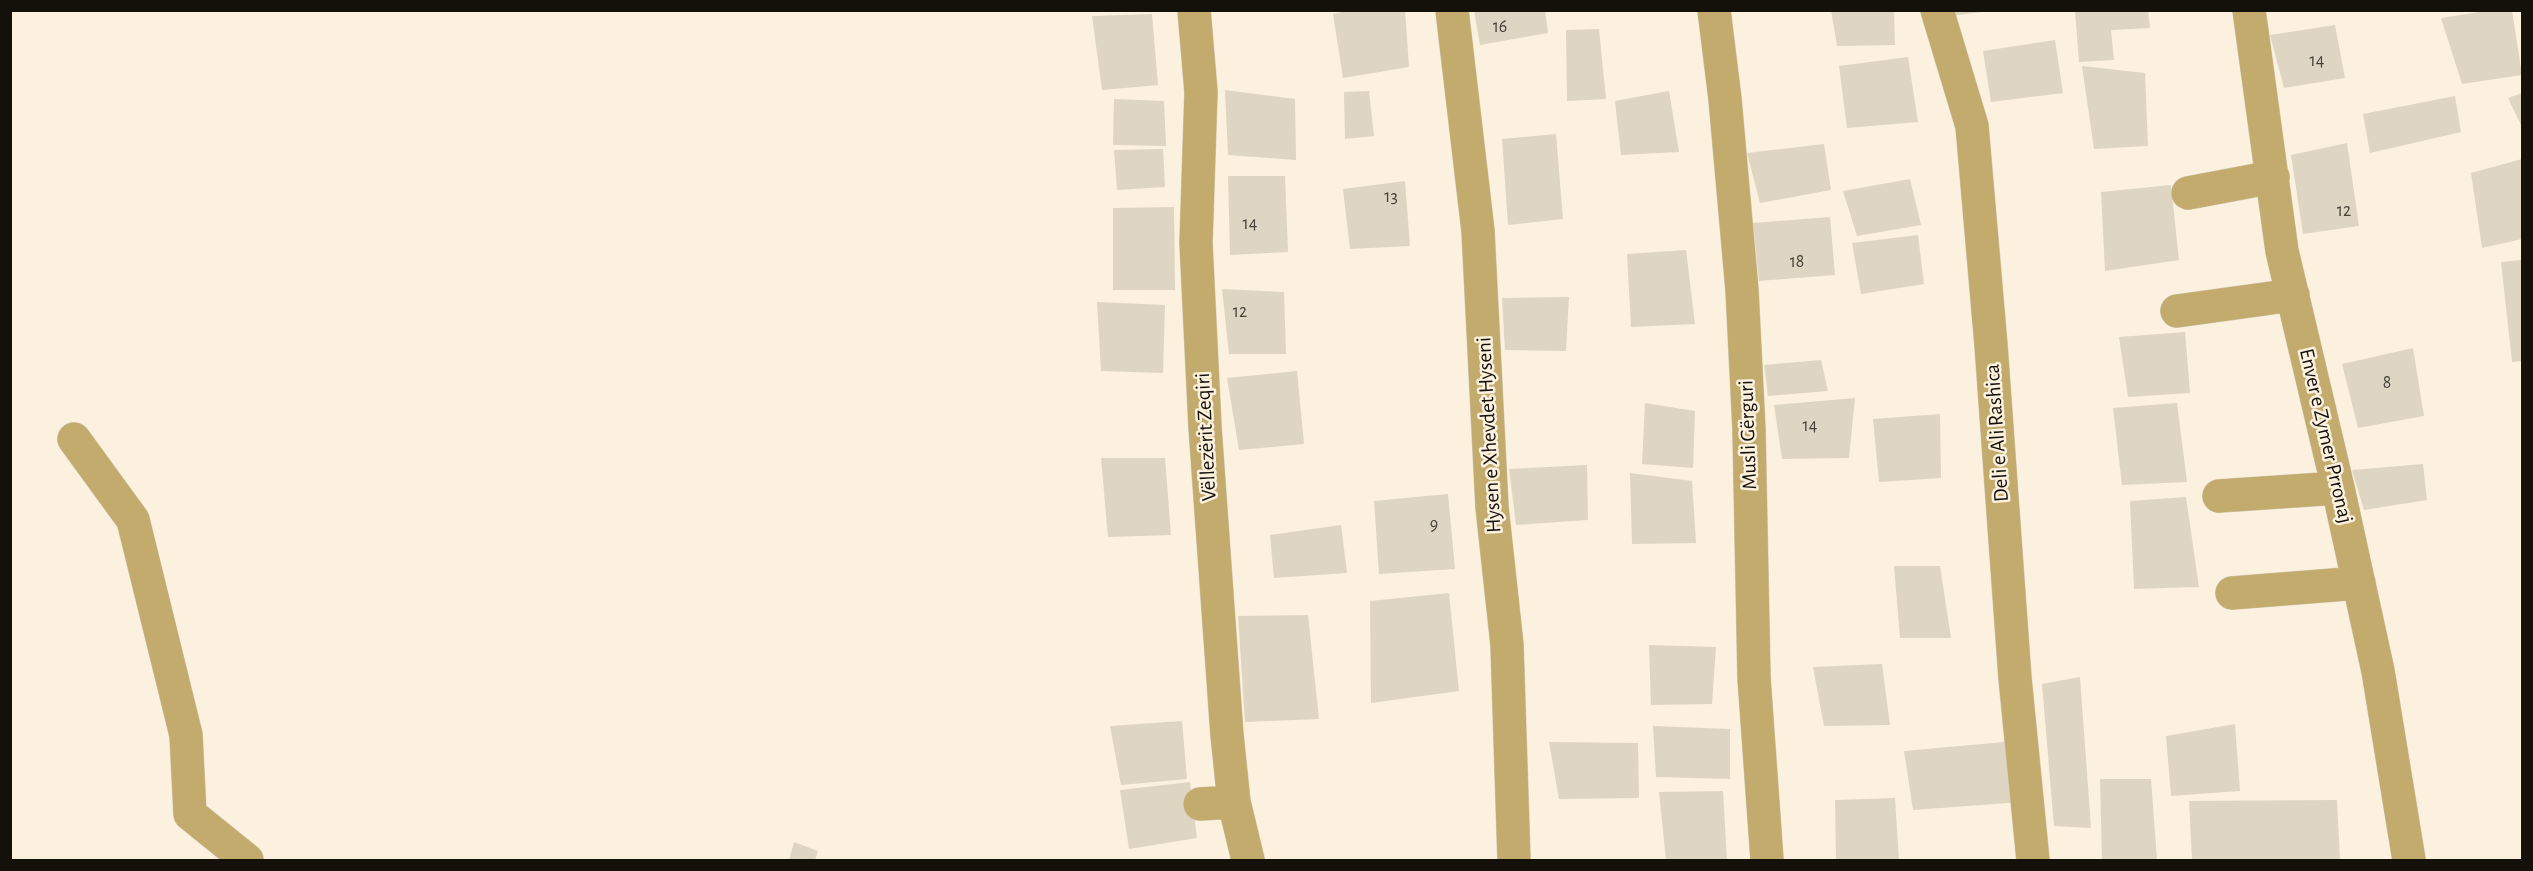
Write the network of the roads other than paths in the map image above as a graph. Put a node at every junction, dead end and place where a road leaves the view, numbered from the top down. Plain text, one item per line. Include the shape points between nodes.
1 (1194, 10) edge
2 (1452, 10) edge
3 (1714, 10) edge
4 (1937, 10) edge
5 (2249, 10) edge
6 (2273, 177) junction
7 (2188, 193) dead end
8 (2293, 296) junction
9 (2177, 311) dead end
10 (74, 439) dead end
11 (2338, 488) junction
12 (2219, 496) dead end
13 (2359, 583) junction
14 (2232, 593) dead end
15 (1234, 802) junction
16 (1200, 804) dead end
17 (247, 861) edge
18 (1248, 861) edge
19 (1514, 861) edge
20 (1767, 861) edge
21 (2033, 861) edge
22 (2409, 861) edge

1 - 15 street, Vëllezërit Zeqiri via 1201,92 1196,243 1204,415
2 - 19 street, Hysen e Xhevdet Hyseni via 1478,231 1492,507 1507,645
3 - 20 street, Musli Gërguri via 1742,290 1754,678
4 - 21 street, Deli e Ali Rashica via 1972,126
5 - 6 street, Enver e Zymer Prronaj
6 - 7 street
6 - 8 street, Enver e Zymer Prronaj via 2282,251
8 - 9 street
8 - 11 street, Enver e Zymer Prronaj
10 - 17 street via 133,520 186,735 190,814
11 - 12 street
11 - 13 street, Enver e Zymer Prronaj
13 - 14 street
13 - 22 street, Enver e Zymer Prronaj via 2378,671
15 - 16 street
15 - 18 street, Vëllezërit Zeqiri

